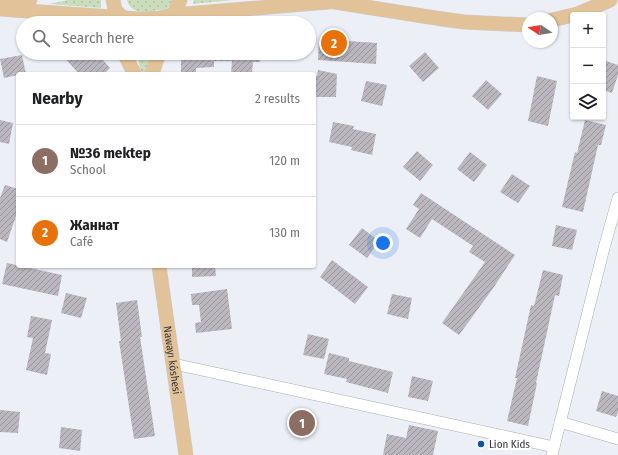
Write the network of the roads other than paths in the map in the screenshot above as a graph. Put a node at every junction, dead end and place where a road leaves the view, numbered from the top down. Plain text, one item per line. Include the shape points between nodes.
1 (30, 0) edge
2 (113, 0) edge
3 (180, 0) edge
4 (610, 0) edge
5 (325, 1) edge
6 (0, 4) edge
7 (0, 9) edge
8 (584, 12) edge
9 (60, 13) junction
10 (68, 16) edge
11 (84, 16) edge
12 (120, 16) edge
13 (173, 16) edge
14 (198, 16) edge
15 (570, 16) edge
16 (558, 19) edge
17 (522, 25) edge
18 (127, 60) edge
19 (131, 60) edge
20 (157, 60) edge
21 (133, 72) edge
22 (134, 72) edge
23 (153, 72) edge
24 (618, 198) edge
25 (159, 268) edge
26 (174, 364) junction
27 (560, 422) junction
28 (618, 439) edge
29 (553, 451) edge
30 (186, 455) edge

1 - 6 main road
2 - 12 main road via 115,10
3 - 13 main road
4 - 8 main road
5 - 14 main road
5 - 17 main road via 464,22
7 - 9 main road
9 - 10 main road
9 - 11 main road
15 - 16 main road
18 - 21 main road
19 - 22 main road
20 - 23 main road
24 - 27 street
25 - 26 main road, Nawayı kóshesi
26 - 29 street
26 - 30 main road, Nawayı kóshesi
27 - 28 street
27 - 29 street

